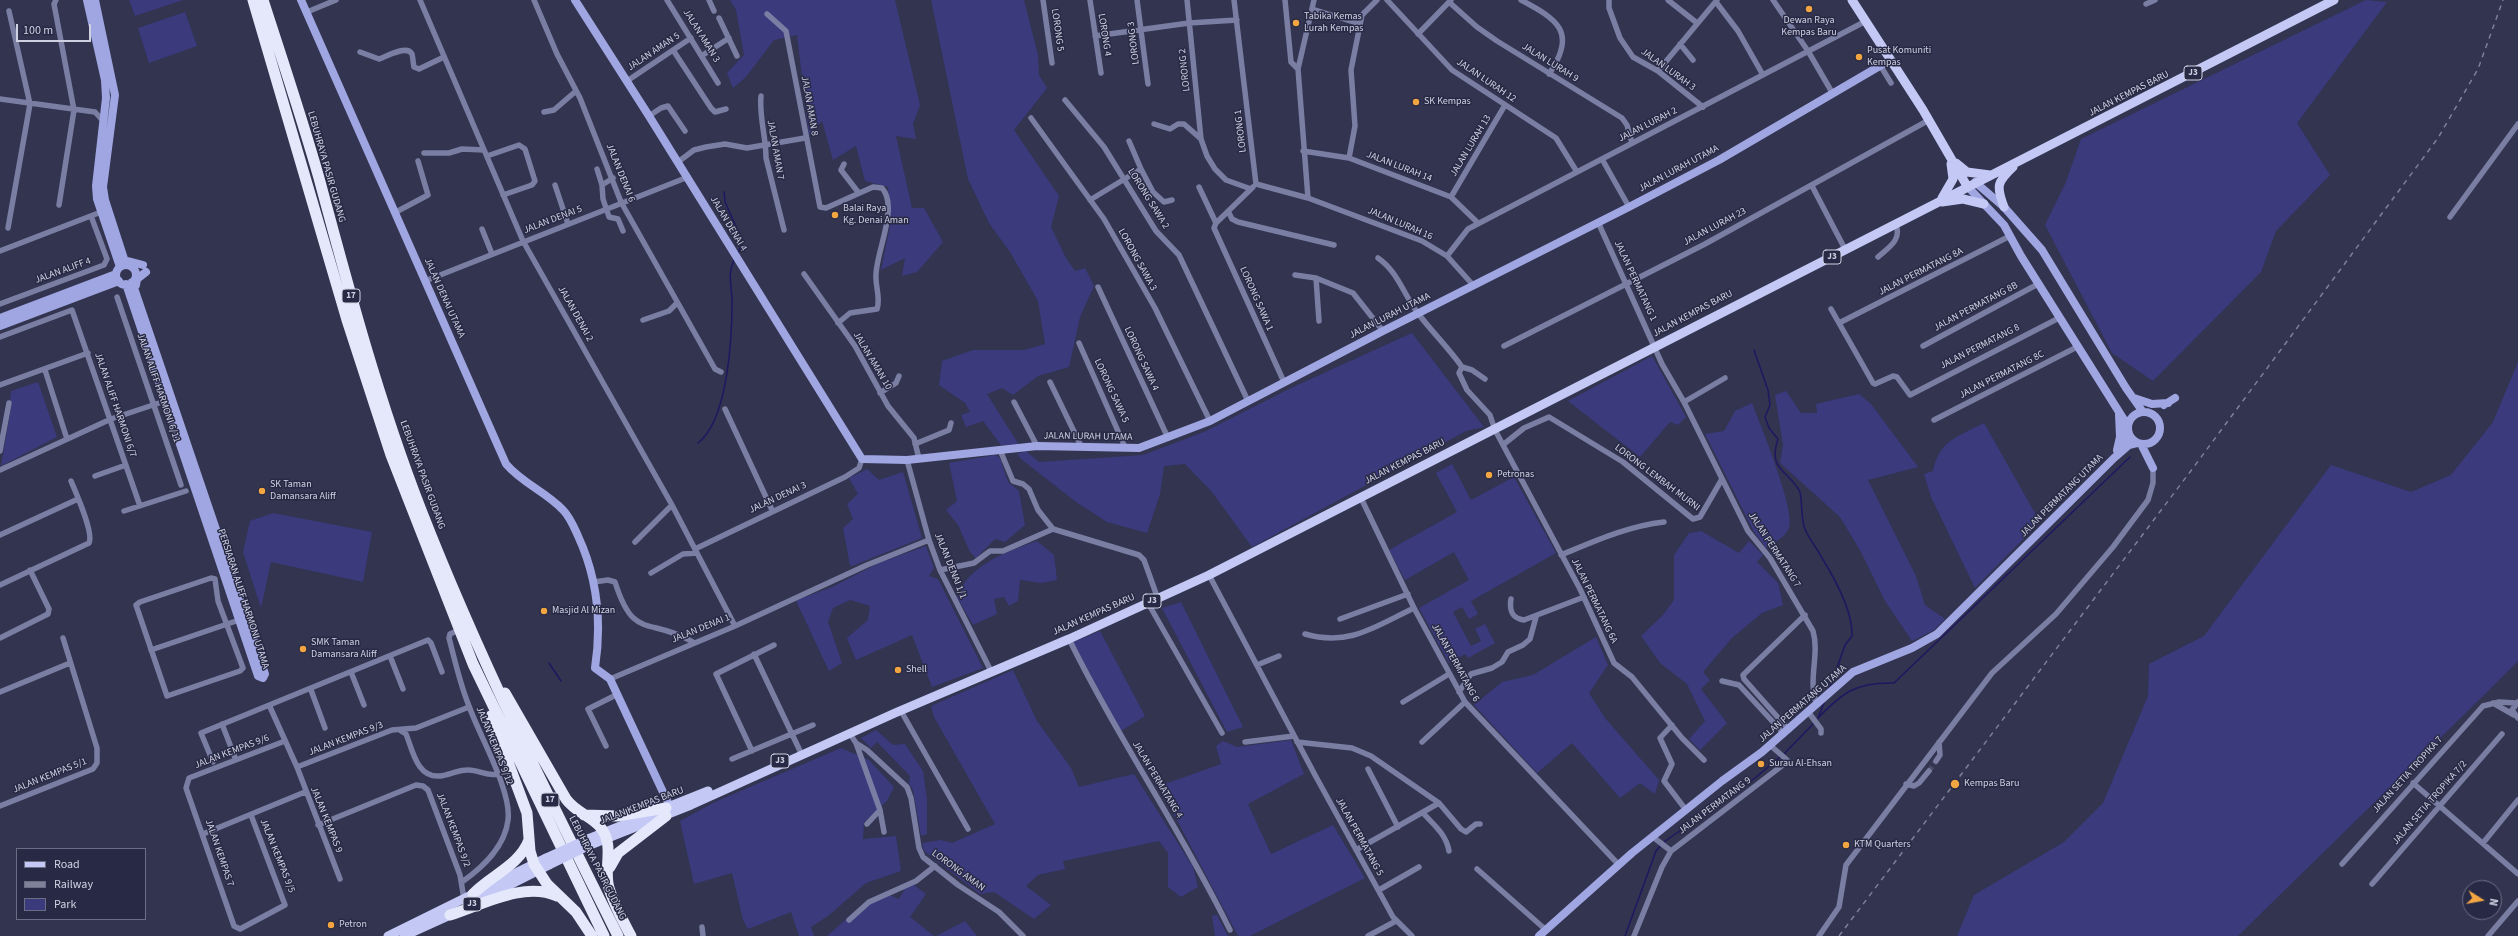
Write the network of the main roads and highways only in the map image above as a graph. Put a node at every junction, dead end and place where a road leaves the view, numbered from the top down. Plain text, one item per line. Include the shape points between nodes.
1 (253, 0) edge
2 (263, 0) edge
3 (1852, 0) edge
4 (2334, 0) edge
5 (1948, 155) junction
6 (2020, 161) junction
7 (1991, 175) junction
8 (1971, 184) junction
9 (1937, 203) junction
10 (1984, 204) road end
11 (2004, 207) road end
12 (485, 663) junction
13 (473, 664) junction
14 (846, 735) junction
15 (667, 810) junction
16 (579, 814) junction
17 (604, 835) junction
18 (529, 840) junction
19 (536, 867) junction
20 (608, 874) junction
21 (468, 897) junction
22 (565, 900) junction
23 (450, 915) junction
24 (388, 936) edge
25 (404, 936) edge
26 (592, 936) edge
27 (604, 936) edge
28 (618, 936) edge
29 (631, 936) edge

1 - 13 highway, 17 via 368,388 394,462
2 - 12 highway, LEBUHRAYA PASIR GUDANG / 17 via 318,176 344,274 384,406 420,509
3 - 5 main road via 1929,120
4 - 6 main road, JALAN KEMPAS BARU / J3
5 - 7 main road via 1967,172
5 - 8 main road via 1956,170
5 - 9 main road via 1953,179 1948,191
6 - 7 main road, JALAN KEMPAS BARU / J3
6 - 11 main road via 2001,179 1998,192
7 - 8 main road, JALAN KEMPAS BARU / J3
8 - 9 main road, JALAN KEMPAS BARU / J3
9 - 10 main road via 1963,199
9 - 14 main road, JALAN KEMPAS BARU / J3 via 1209,575 992,673
12 - 16 highway via 516,709 566,799
12 - 28 highway, LEBUHRAYA PASIR GUDANG / 17
13 - 18 highway via 527,813
13 - 27 highway, 17
14 - 15 main road, JALAN KEMPAS BARU / J3
14 - 15 main road, JALAN KEMPAS BARU / J3
15 - 16 highway via 617,816
15 - 17 main road, JALAN KEMPAS BARU / J3
15 - 20 highway via 612,859
16 - 17 highway via 597,825
17 - 19 main road, JALAN KEMPAS BARU / J3, bridge
17 - 20 highway via 608,852
18 - 19 highway
18 - 21 highway via 526,849 516,860
19 - 21 main road, JALAN KEMPAS BARU / J3
19 - 22 highway via 547,884
19 - 23 main road, JALAN KEMPAS BARU / J3
20 - 29 highway via 608,887
21 - 24 main road, JALAN KEMPAS BARU / J3
22 - 23 highway via 545,892 526,891
22 - 26 highway
23 - 25 main road, JALAN KEMPAS BARU / J3

